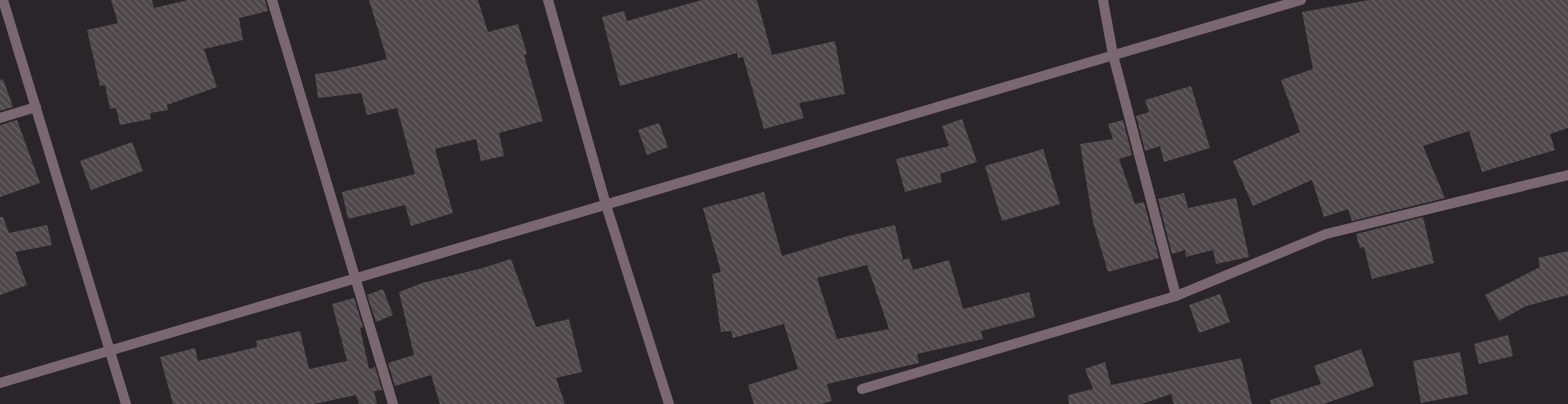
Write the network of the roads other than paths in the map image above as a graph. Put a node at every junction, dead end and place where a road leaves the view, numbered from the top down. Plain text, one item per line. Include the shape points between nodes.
1 (4, 0) edge
2 (272, 0) edge
3 (548, 0) edge
4 (1103, 0) edge
5 (1301, 0) edge
6 (1113, 56) junction
7 (36, 107) junction
8 (0, 118) edge
9 (1568, 175) edge
10 (606, 205) junction
11 (354, 279) junction
12 (1176, 296) junction
13 (110, 351) junction
14 (0, 383) edge
15 (862, 389) dead end
16 (126, 404) edge
17 (393, 404) edge
18 (669, 404) edge

1 - 7 street
2 - 11 street
3 - 10 street
4 - 6 street
5 - 6 street
6 - 10 street
6 - 12 street
7 - 8 street
7 - 13 street
9 - 12 street via 1326,234
10 - 11 street
10 - 18 street
11 - 13 street
11 - 17 street
12 - 15 street
13 - 14 street
13 - 16 street

